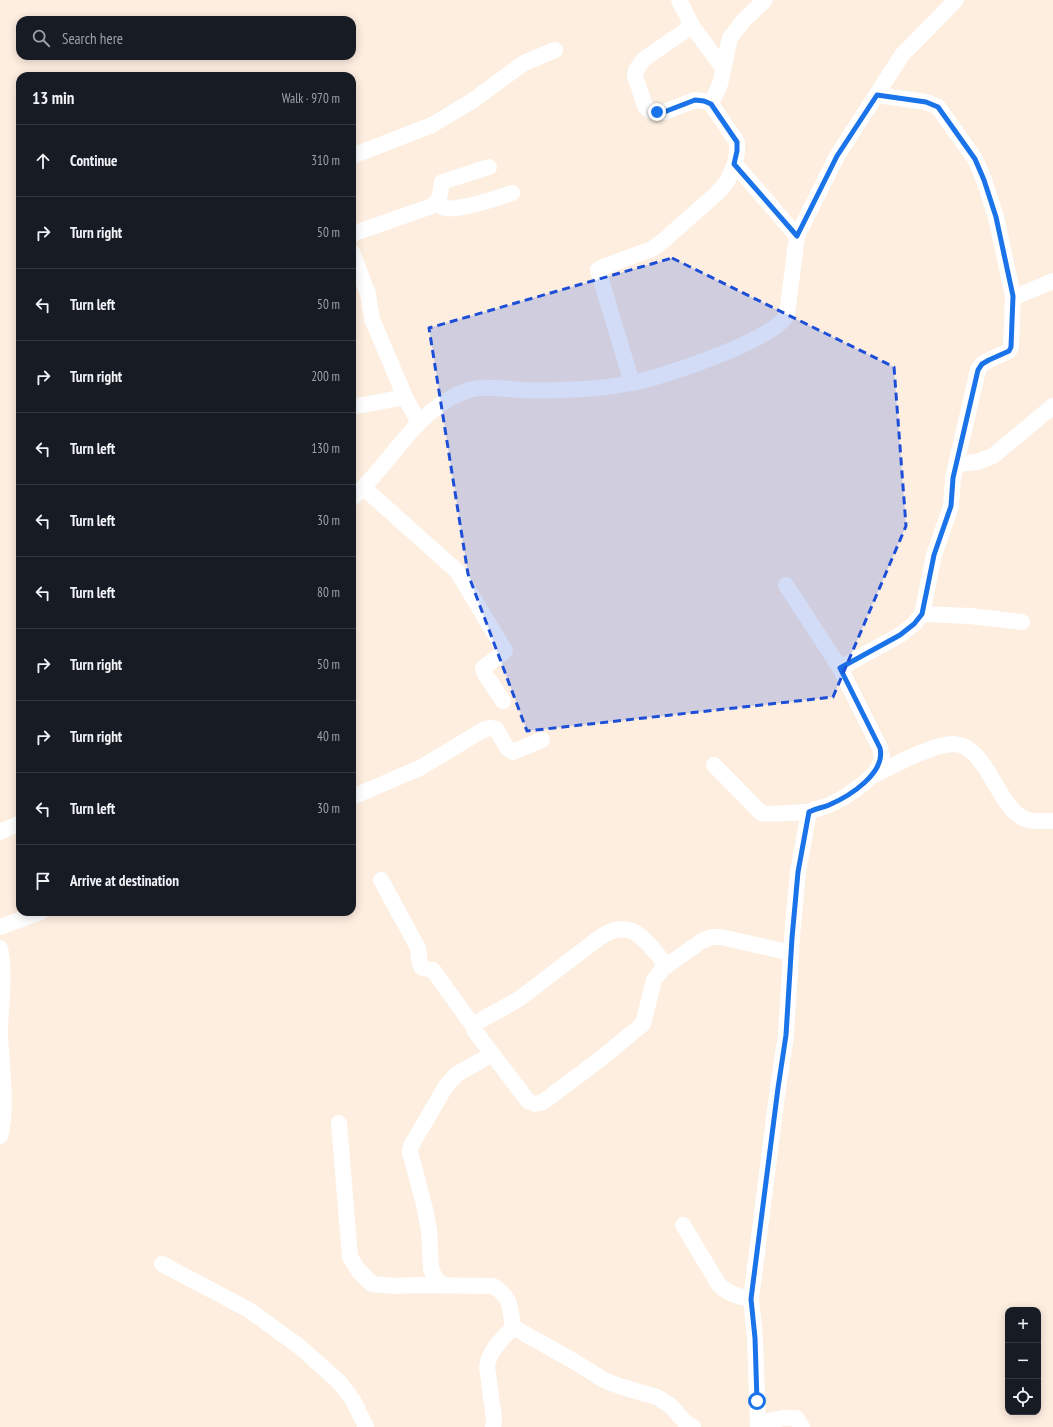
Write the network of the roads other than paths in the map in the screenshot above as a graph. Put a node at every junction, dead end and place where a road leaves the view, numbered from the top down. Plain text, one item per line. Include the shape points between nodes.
1 (679, 0) edge
2 (765, 0) edge
3 (956, 0) edge
4 (692, 26) junction
5 (555, 50) dead end
6 (723, 68) junction
7 (877, 95) junction
8 (711, 104) junction
9 (356, 154) edge
10 (734, 164) junction
11 (489, 167) dead end
12 (512, 193) dead end
13 (437, 203) junction
14 (356, 233) edge
15 (797, 236) junction
16 (356, 262) edge
17 (1053, 281) edge
18 (1013, 296) junction
19 (632, 383) junction
20 (405, 397) junction
21 (1053, 406) edge
22 (356, 407) edge
23 (419, 423) junction
24 (957, 464) junction
25 (364, 488) junction
26 (356, 495) edge
27 (786, 585) dead end
28 (922, 614) junction
29 (1022, 622) dead end
30 (840, 668) junction
31 (503, 701) dead end
32 (542, 740) dead end
33 (714, 765) dead end
34 (872, 776) junction
35 (356, 795) edge
36 (809, 812) junction
37 (1053, 821) edge
38 (16, 825) edge
39 (0, 832) edge
40 (381, 880) dead end
41 (29, 916) edge
42 (0, 927) edge
43 (0, 948) edge
44 (791, 952) junction
45 (667, 966) junction
46 (473, 1026) junction
47 (492, 1054) junction
48 (339, 1123) dead end
49 (0, 1136) edge
50 (683, 1225) dead end
51 (162, 1264) dead end
52 (444, 1285) junction
53 (751, 1299) junction
54 (513, 1327) junction
55 (758, 1425) edge
56 (366, 1427) edge
57 (493, 1427) edge
58 (693, 1427) edge
59 (802, 1427) edge

1 - 4 street
2 - 6 street via 730,38
3 - 7 street via 902,55
4 - 6 street
4 - 8 street via 644,59 635,76 645,106 650,110 664,112 695,100
5 - 9 street via 524,63 472,101 432,125
6 - 8 street via 720,84
7 - 15 street via 837,156
7 - 18 street via 926,102 938,107 975,159 996,217
8 - 10 street via 737,142
10 - 15 street
10 - 19 street via 726,182 716,194 663,241 598,270
11 - 13 street via 442,182
12 - 13 street via 487,202 462,206 445,208
13 - 14 street
15 - 19 street via 787,314 782,323 744,345 688,367
16 - 20 street via 368,294 372,319
17 - 18 street via 1020,296
18 - 24 street via 1011,347 1009,351 982,364 978,370
19 - 23 street via 587,389 484,388 466,391 438,407
20 - 22 street
20 - 23 street
21 - 24 street via 993,456 977,462
23 - 25 street
24 - 28 street via 951,506 934,555
25 - 26 street
25 - 31 street via 457,571 505,651 483,668
27 - 30 street
28 - 29 street
28 - 30 street via 900,635
30 - 34 street via 880,748 882,757
32 - 35 street via 513,752 508,749 496,729 483,730 420,768
33 - 36 street via 761,813 767,815
34 - 36 street via 829,805 816,807
34 - 37 street via 915,756 953,744 959,745 978,758 1005,802 1023,819
36 - 44 street via 798,872
38 - 39 street
40 - 46 street via 418,948 422,968 433,970
41 - 42 street
43 - 49 street via 3,974 0,1033 3,1106
44 - 45 street via 712,937 702,941
44 - 53 street via 786,1035
45 - 46 street via 643,938 628,928 620,928 605,934 519,998
45 - 47 street via 654,980 643,1024 542,1102 534,1104 528,1101
46 - 47 street
47 - 52 street via 457,1074 446,1086 411,1146 411,1157 429,1230 431,1269 436,1279
48 - 52 street via 350,1257 358,1270 372,1284
50 - 53 street via 719,1285 735,1295
51 - 56 street via 249,1310 300,1347 339,1382 353,1400
52 - 54 street via 493,1286 503,1292 508,1302
53 - 55 street
54 - 57 street via 490,1353 488,1360
54 - 58 street via 604,1380 657,1397 671,1406
55 - 59 street via 784,1418 796,1418

